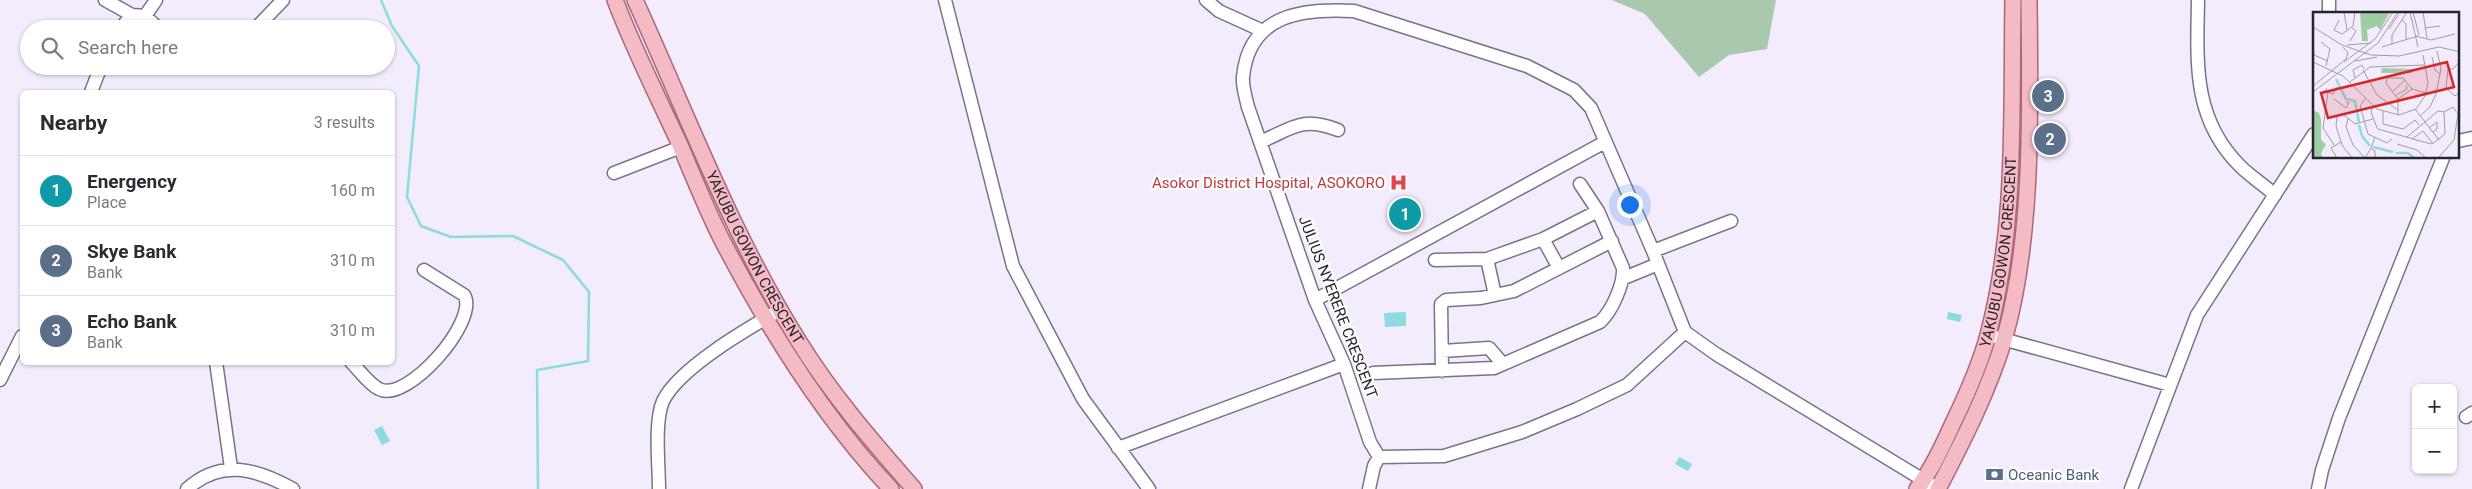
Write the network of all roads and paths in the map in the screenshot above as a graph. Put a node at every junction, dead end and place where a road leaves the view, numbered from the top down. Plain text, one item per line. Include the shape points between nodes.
1 (105, 0) edge
2 (156, 0) edge
3 (283, 0) edge
4 (615, 0) edge
5 (635, 0) edge
6 (945, 0) edge
7 (1206, 0) edge
8 (2013, 0) edge
9 (2029, 0) edge
10 (2198, 0) edge
11 (139, 16) junction
12 (133, 20) edge
13 (145, 20) edge
14 (264, 20) edge
15 (1263, 31) junction
16 (98, 75) edge
17 (92, 90) edge
18 (1338, 130) dead end
19 (2313, 136) edge
20 (1260, 142) junction
21 (1605, 142) junction
22 (681, 147) junction
23 (2443, 159) edge
24 (614, 173) dead end
25 (1580, 184) dead end
26 (2275, 195) junction
27 (1598, 211) junction
28 (1732, 221) dead end
29 (1543, 239) junction
30 (1612, 241) junction
31 (1653, 252) junction
32 (1487, 259) junction
33 (1436, 260) dead end
34 (1658, 264) junction
35 (1559, 268) junction
36 (424, 270) dead end
37 (1624, 278) junction
38 (1495, 295) junction
39 (1315, 300) junction
40 (780, 310) junction
41 (765, 318) junction
42 (1685, 332) junction
43 (1988, 335) junction
44 (2004, 339) junction
45 (20, 340) edge
46 (1442, 351) junction
47 (1502, 363) junction
48 (1344, 364) junction
49 (216, 365) edge
50 (354, 365) edge
51 (1442, 370) junction
52 (1373, 373) dead end
53 (0, 380) edge
54 (2170, 384) junction
55 (1118, 448) junction
56 (1379, 457) junction
57 (231, 468) junction
58 (899, 472) junction
59 (1921, 484) edge
60 (886, 487) edge
61 (187, 489) edge
62 (293, 489) edge
63 (659, 489) edge
64 (914, 489) edge
65 (1149, 489) edge
66 (1370, 489) edge
67 (1938, 489) edge
68 (2131, 489) edge
69 (2318, 489) edge

1 - 11 street
2 - 11 street
3 - 14 street
4 - 22 main road, YAKUBU GOWON CRESCENT via 633,48
5 - 40 main road, YAKUBU GOWON CRESCENT via 735,225
6 - 55 street via 1013,266 1084,399
7 - 15 street via 1219,11
8 - 43 main road, YAKUBU GOWON CRESCENT via 2010,202 2005,251
9 - 44 main road, YAKUBU GOWON CRESCENT via 2030,93 2023,239
10 - 26 street via 2200,85 2207,119 2224,148 2240,166
11 - 12 street
11 - 13 street
15 - 20 street, JULIUS NYERERE CRESCENT via 1248,55 1242,78
15 - 21 street via 1277,19 1298,14 1326,9 1354,11 1527,66 1574,90 1590,108
16 - 17 street
18 - 20 street via 1310,122
19 - 26 street
20 - 39 street, JULIUS NYERERE CRESCENT
21 - 31 street
21 - 39 street
22 - 24 street
22 - 41 main road, YAKUBU GOWON CRESCENT via 723,242
23 - 69 street via 2339,418
25 - 27 street
26 - 54 street via 2197,315
27 - 29 street
27 - 30 street
28 - 31 street
29 - 32 street
29 - 35 street
30 - 35 street
30 - 37 street
31 - 34 street
32 - 33 street
32 - 38 street
34 - 37 street
34 - 42 street
35 - 38 street via 1514,291
36 - 50 street via 467,300 461,322 448,345 429,366 394,391 379,389
37 - 47 street via 1600,322
38 - 46 street via 1446,300 1442,304
39 - 48 street, JULIUS NYERERE CRESCENT
40 - 41 street
40 - 58 main road, YAKUBU GOWON CRESCENT via 836,396
41 - 60 main road, YAKUBU GOWON CRESCENT via 827,412
41 - 63 street via 682,376 663,402 659,418
42 - 56 street via 1627,385 1522,432 1444,456
42 - 59 street
43 - 44 street
43 - 59 main road, YAKUBU GOWON CRESCENT via 1964,399
44 - 54 street
44 - 67 main road, YAKUBU GOWON CRESCENT via 1972,424
45 - 53 street
46 - 47 street via 1489,348
46 - 51 street
47 - 51 street via 1494,368
48 - 55 street
48 - 56 street, JULIUS NYERERE CRESCENT via 1370,442
49 - 57 street
51 - 52 street
54 - 68 street
55 - 65 street
56 - 66 street
57 - 61 street via 205,476
57 - 62 street via 256,473
58 - 60 street
58 - 64 main road, YAKUBU GOWON CRESCENT
59 - 67 street

